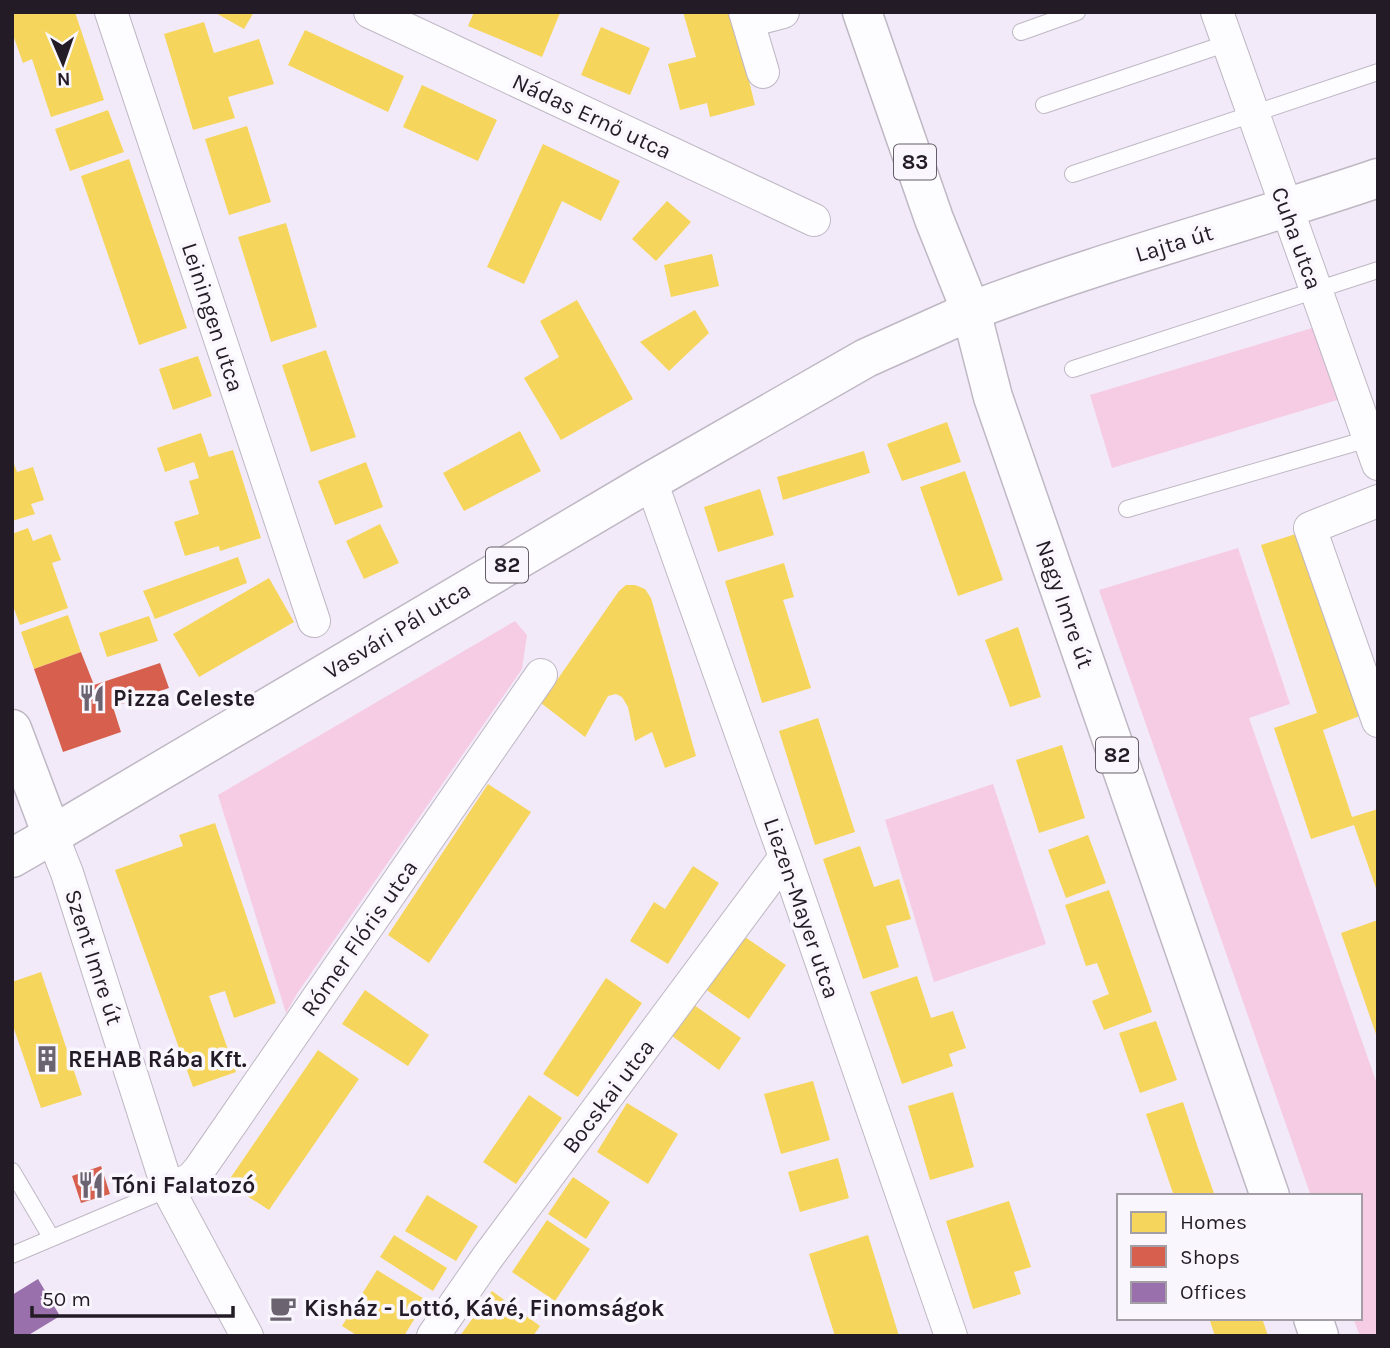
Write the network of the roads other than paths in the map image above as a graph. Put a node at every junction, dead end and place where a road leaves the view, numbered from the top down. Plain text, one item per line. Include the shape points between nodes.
1 (111, 12) edge
2 (370, 12) edge
3 (783, 12) edge
4 (1077, 12) edge
5 (1217, 12) edge
6 (866, 16) edge
7 (747, 17) edge
8 (1021, 32) dead end
9 (1228, 43) junction
10 (763, 72) dead end
11 (1378, 72) edge
12 (1044, 105) dead end
13 (1253, 114) junction
14 (1073, 174) dead end
15 (1378, 178) edge
16 (1286, 209) junction
17 (814, 220) dead end
18 (1378, 270) edge
19 (1316, 290) junction
20 (971, 311) junction
21 (1073, 369) dead end
22 (1373, 451) edge
23 (651, 481) junction
24 (1378, 501) edge
25 (1126, 509) dead end
26 (314, 621) dead end
27 (541, 675) dead end
28 (1378, 721) edge
29 (12, 729) edge
30 (52, 835) junction
31 (785, 857) junction
32 (12, 859) edge
33 (12, 1171) edge
34 (168, 1189) junction
35 (1269, 1194) edge
36 (51, 1237) junction
37 (12, 1255) edge
38 (247, 1336) edge
39 (433, 1336) edge
40 (951, 1336) edge

1 - 26 street, Leiningen utca
2 - 17 street, Nádas Ernő utca
3 - 7 street
4 - 8 lane
5 - 9 street, Cuha utca
6 - 20 main road, Nagy Imre út / 83 via 934,219
7 - 10 street
9 - 12 lane
9 - 13 street, Cuha utca
11 - 13 lane
13 - 14 lane
13 - 16 street, Cuha utca
15 - 16 main road, Lajta út
16 - 19 street, Cuha utca
16 - 20 main road, Lajta út via 1045,283
18 - 19 lane
19 - 21 lane
19 - 22 street, Cuha utca
20 - 23 main road, Vasvári Pál utca / 82 via 866,358
20 - 35 main road, Nagy Imre út / 82 via 993,397
22 - 25 lane
23 - 30 main road, Vasvári Pál utca / 82
23 - 31 street, Liezen-Mayer utca
24 - 28 street via 1310,528
27 - 34 street, Rómer Flóris utca via 199,1170
29 - 30 main road, Szent Imre út
30 - 32 main road, Vasvári Pál utca
30 - 34 street, Szent Imre út
31 - 39 street, Bocskai utca
31 - 40 street, Liezen-Mayer utca
33 - 36 lane
34 - 36 lane
34 - 38 street, Szent Imre út
36 - 37 lane

